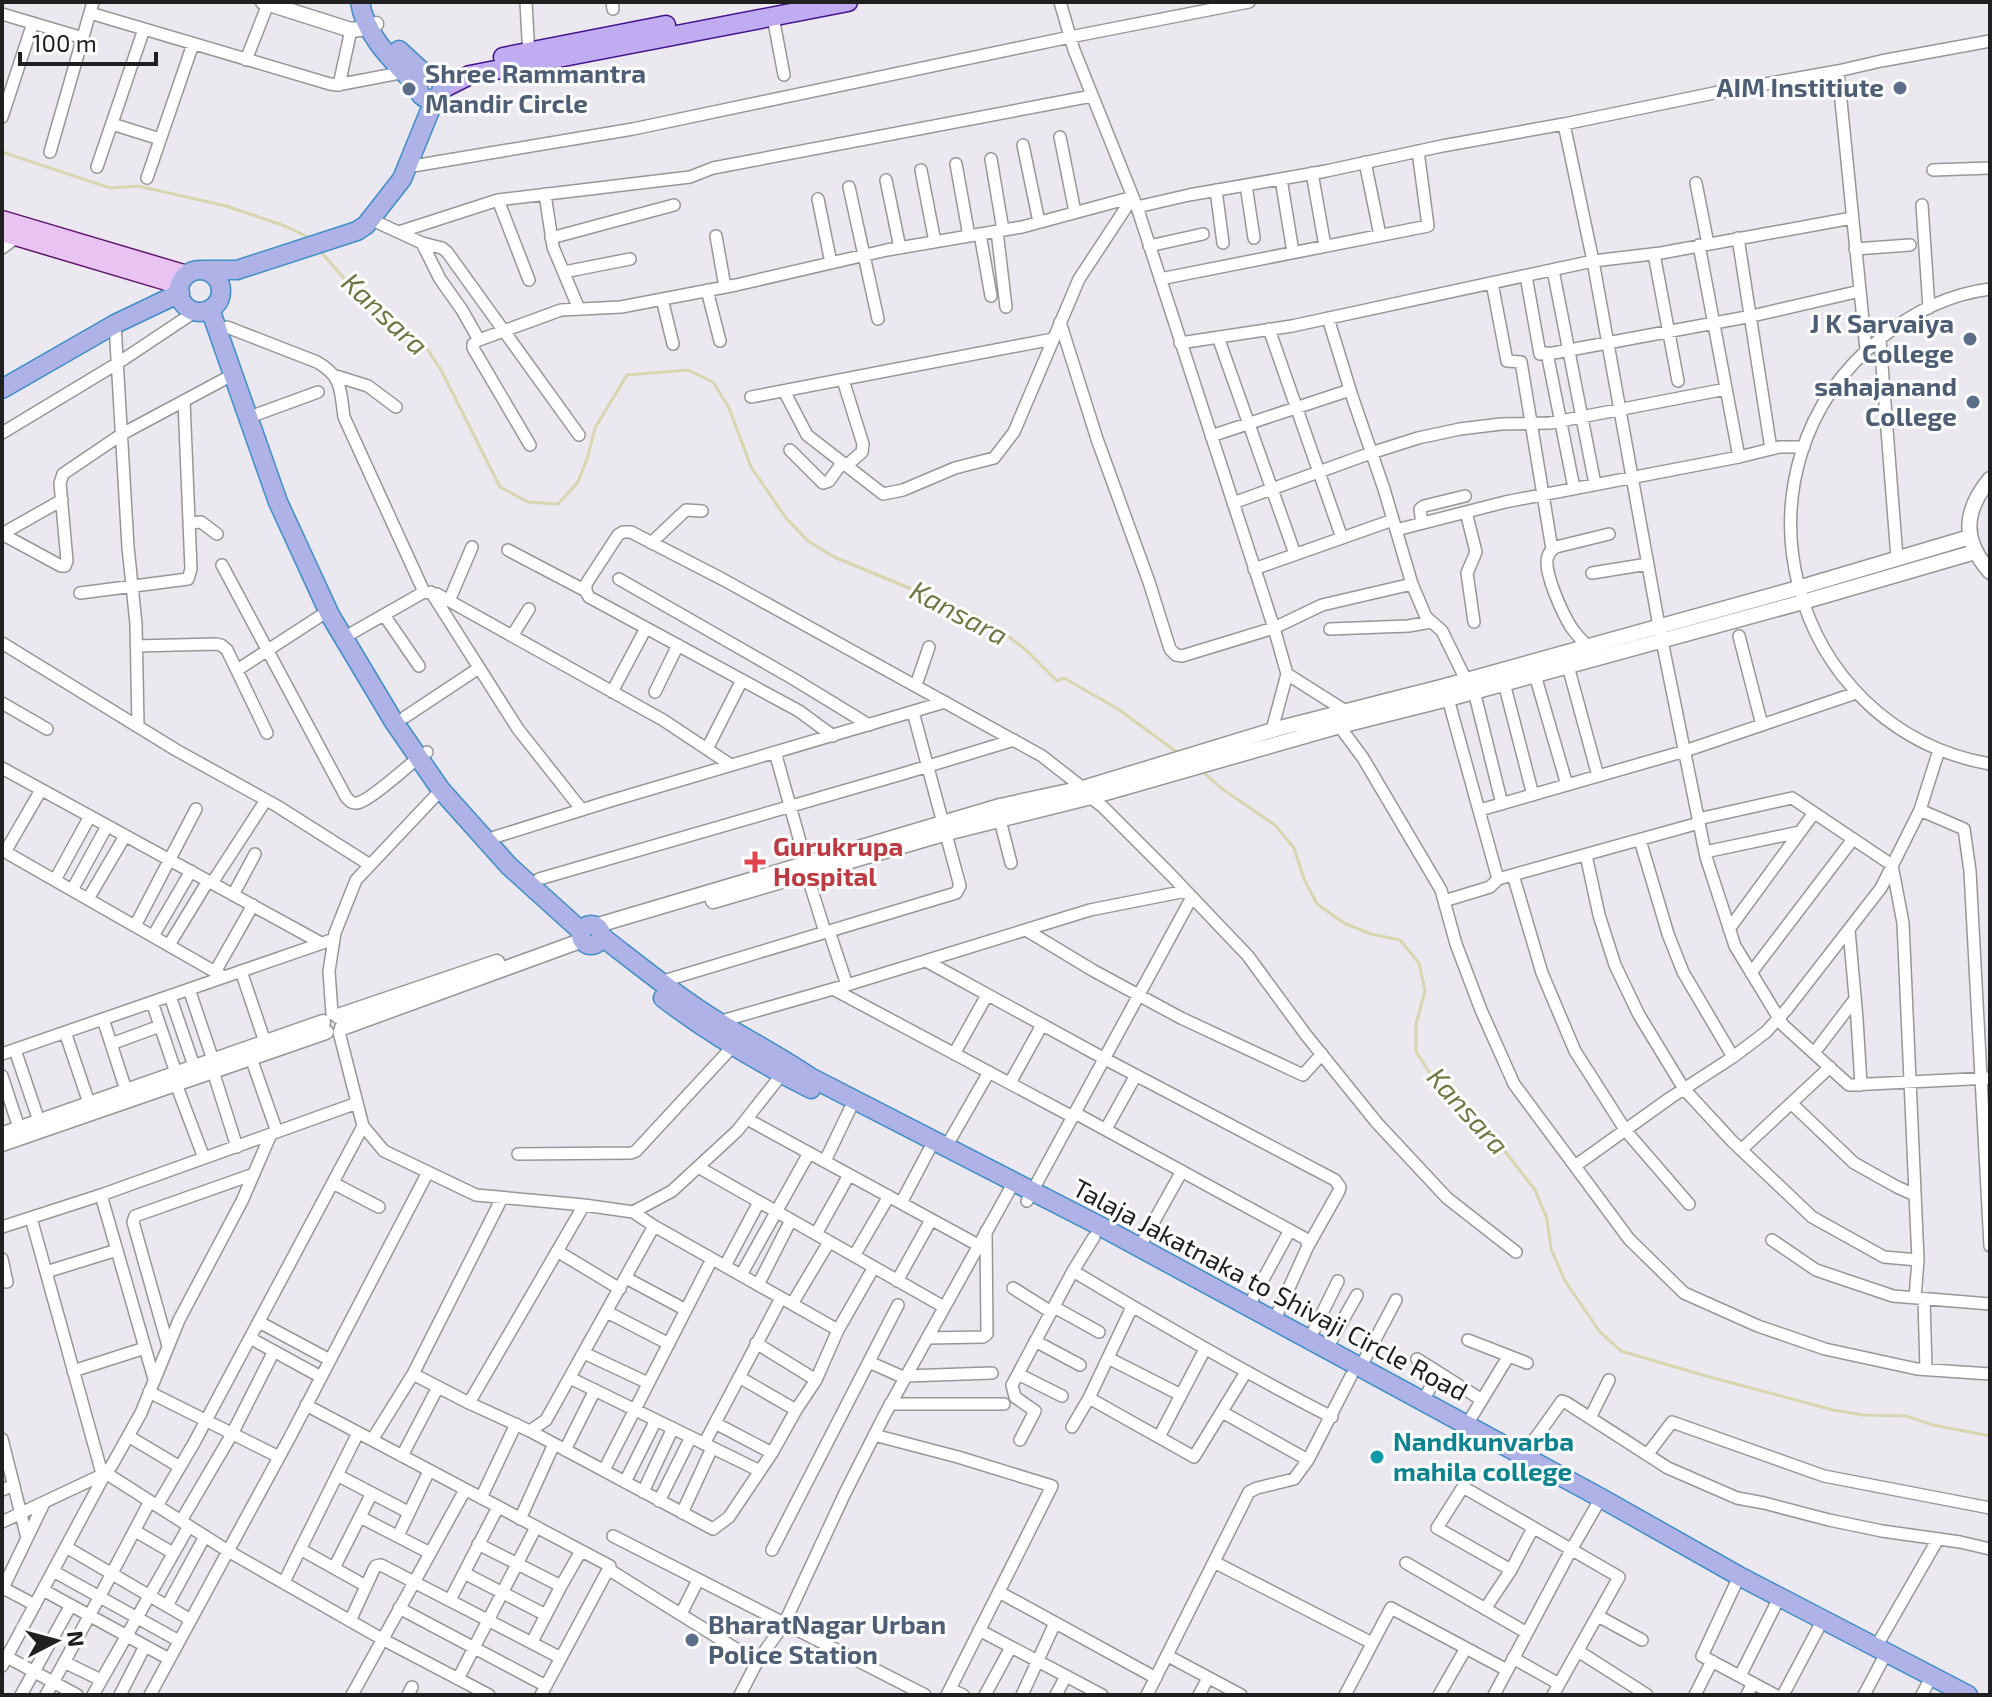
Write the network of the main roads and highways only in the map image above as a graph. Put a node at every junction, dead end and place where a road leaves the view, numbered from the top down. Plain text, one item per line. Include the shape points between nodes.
1 (360, 2) edge
2 (368, 2) edge
3 (848, 2) edge
4 (778, 10) edge
5 (365, 27) junction
6 (430, 87) junction
7 (387, 199) junction
8 (2, 219) edge
9 (16, 232) edge
10 (239, 269) junction
11 (188, 281) junction
12 (211, 304) junction
13 (2, 389) edge
14 (423, 755) junction
15 (590, 933) junction
16 (937, 1148) junction
17 (1030, 1196) junction
18 (1355, 1372) junction
19 (1599, 1502) junction
20 (1879, 1654) junction
21 (1924, 1690) edge
22 (1946, 1695) edge
23 (1968, 1695) edge

1 - 5 highway
2 - 5 highway
3 - 4 main road
4 - 6 main road via 466,66
5 - 6 highway via 391,43
5 - 6 highway via 405,72
6 - 7 highway
6 - 7 highway via 407,167
7 - 10 highway via 364,225
8 - 9 main road
9 - 11 main road
10 - 11 highway
10 - 12 highway
11 - 12 highway via 182,300 188,308
11 - 12 highway via 213,274 219,281
11 - 13 highway
12 - 14 highway, Talaja Jakatnaka to Shivaji Circle Road via 227,327 295,523
12 - 14 highway, Talaja Jakatnaka to Shivaji Circle Road via 273,491 328,611 394,722
14 - 15 highway, Talaja Jakatnaka to Shivaji Circle Road
14 - 15 highway, Talaja Jakatnaka to Shivaji Circle Road via 441,790 516,872
15 - 16 highway, Talaja Jakatnaka to Shivaji Circle Road via 718,1022
15 - 16 highway, Talaja Jakatnaka to Shivaji Circle Road via 686,1015 734,1045 850,1109
16 - 17 highway, Talaja Jakatnaka to Shivaji Circle Road
17 - 18 highway, Talaja Jakatnaka to Shivaji Circle Road via 1094,1237
17 - 18 highway, Talaja Jakatnaka to Shivaji Circle Road via 1274,1321
18 - 19 highway, Talaja Jakatnaka to Shivaji Circle Road
18 - 19 highway, Talaja Jakatnaka to Shivaji Circle Road via 1422,1402
19 - 20 highway, Talaja Jakatnaka to Shivaji Circle Road
19 - 20 highway, Talaja Jakatnaka to Shivaji Circle Road via 1736,1583
20 - 21 highway, Talaja Jakatnaka to Shivaji Circle Road
20 - 23 highway, Talaja Jakatnaka to Shivaji Circle Road
21 - 22 highway, Talaja Jakatnaka to Shivaji Circle Road

